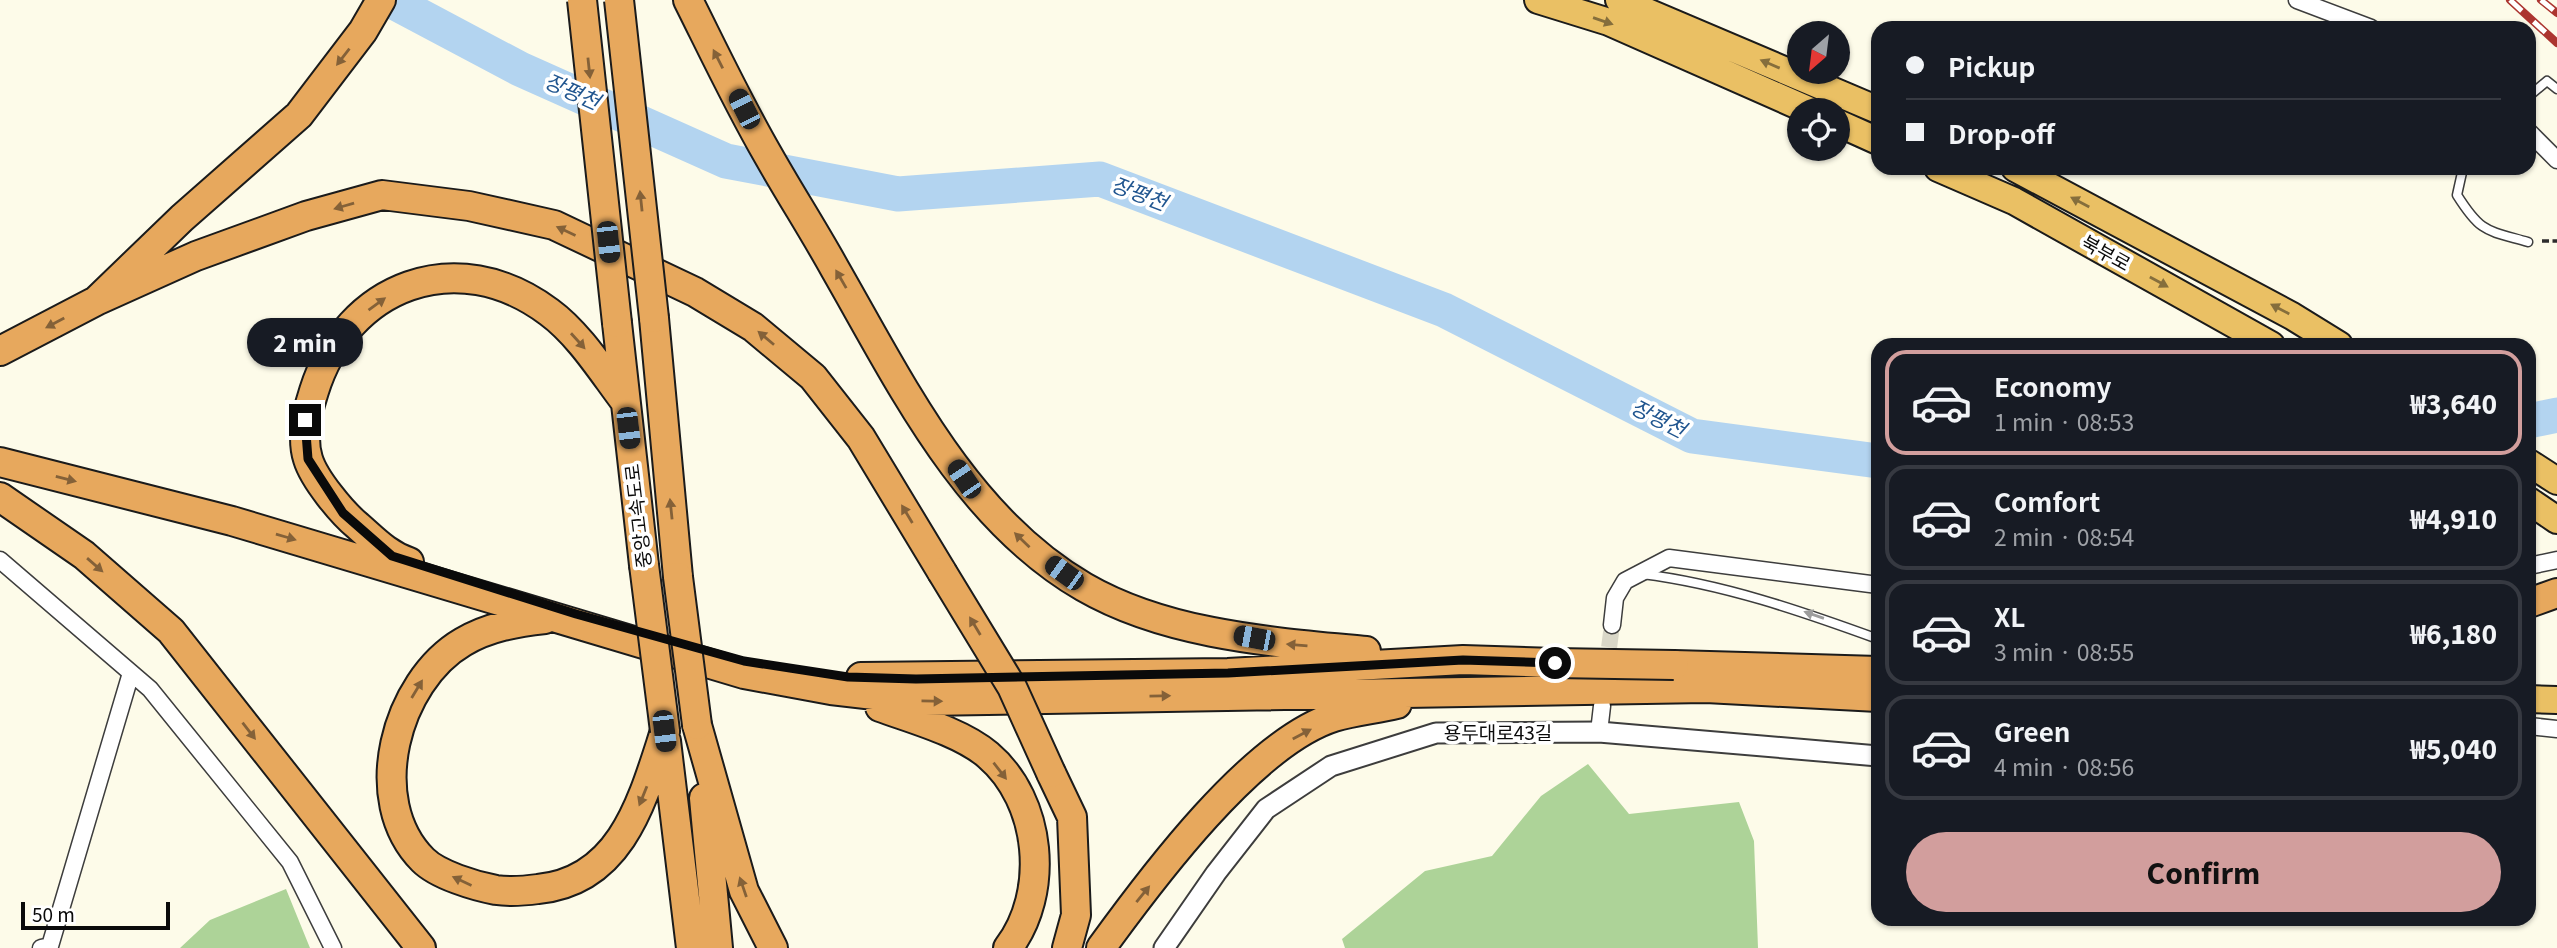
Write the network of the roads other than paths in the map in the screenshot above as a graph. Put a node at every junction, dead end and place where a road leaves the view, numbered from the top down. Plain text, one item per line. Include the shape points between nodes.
1 (381, 0) edge
2 (582, 0) edge
3 (619, 0) edge
4 (688, 0) edge
5 (1538, 0) edge
6 (1619, 0) edge
7 (2297, 0) edge
8 (2352, 21) edge
9 (2557, 89) edge
10 (2536, 90) edge
11 (1787, 101) edge
12 (1871, 107) edge
13 (1850, 128) edge
14 (1871, 138) edge
15 (2536, 139) edge
16 (2557, 160) edge
17 (1954, 175) edge
18 (2029, 175) edge
19 (2461, 175) edge
20 (2528, 242) dead end
21 (96, 301) junction
22 (2259, 338) edge
23 (2328, 338) edge
24 (0, 351) edge
25 (625, 400) junction
26 (0, 462) edge
27 (2536, 468) edge
28 (2557, 481) edge
29 (0, 496) edge
30 (2536, 506) edge
31 (2557, 520) edge
32 (2557, 559) edge
33 (0, 560) edge
34 (2536, 564) edge
35 (1638, 574) junction
36 (1871, 584) edge
37 (2557, 593) edge
38 (2536, 600) edge
39 (550, 618) junction
40 (1612, 625) tunnel mouth
41 (1871, 636) edge
42 (1463, 660) junction
43 (1871, 671) edge
44 (131, 673) junction
45 (831, 690) junction
46 (1467, 690) junction
47 (1871, 697) edge
48 (2536, 699) edge
49 (2557, 700) edge
50 (1602, 706) dead end
51 (697, 725) junction
52 (2536, 727) edge
53 (2557, 729) edge
54 (664, 731) junction
55 (1598, 732) junction
56 (1871, 755) edge
57 (41, 948) edge
58 (333, 948) edge
59 (421, 948) edge
60 (691, 948) edge
61 (718, 948) edge
62 (773, 948) edge
63 (1008, 948) edge
64 (1067, 948) edge
65 (1101, 948) edge
66 (1164, 948) edge

1 -> 21 highway via 363,32 299,115
2 -> 25 highway, 중앙고속도로, bridge
51 -> 3 highway, 중앙고속도로, bridge
42 -> 4 highway via 1279,643 1152,618 1084,587 1026,545 964,479 911,401 767,153
5 -> 11 highway via 1609,22
12 -> 6 highway
7 - 8 street
9 - 10 lane via 2547,81
13 - 14 highway
15 - 16 street
17 -> 22 highway, 북부로 via 2014,201
23 -> 18 highway, 북부로
19 - 20 lane via 2457,195 2475,223
21 -> 24 highway
64 -> 21 highway, bridge via 1076,915 1072,817 1012,687 861,438 813,377 753,327 695,292 554,225 469,206 382,195 306,216 196,256
42 -> 25 highway via 1228,673 916,679 848,677 744,661 392,556 343,513 308,459 305,420 318,378 339,337 379,302 418,281 456,276 503,286 550,312
25 - 54 highway, 중앙고속도로, bridge
26 -> 39 highway via 232,521
27 - 28 highway
29 -> 59 highway via 84,555 171,631
30 - 31 highway
32 - 34 street
33 - 44 street
35 - 36 street via 1669,558
35 - 40 street via 1625,581 1615,598
41 -> 35 lane via 1809,613 1688,580
37 - 38 highway
39 - 45 highway via 744,674
54 -> 39 highway via 627,832 597,866 560,887 508,892 471,885 424,861 405,835 394,799 393,762 404,712 428,670 463,642 509,623
42 - 43 highway, bridge
44 - 57 street via 50,946
44 - 58 street via 150,689 290,862
45 -> 46 highway via 926,701
45 -> 63 highway via 949,734 988,755 1016,791 1036,841 1034,878 1018,934
46 - 47 highway via 1706,688
65 -> 46 highway via 1210,811 1282,744 1333,718
48 - 49 highway
50 - 55 street
51 - 61 highway, 중앙고속도로
62 -> 51 highway via 744,891
52 - 53 street
54 - 60 highway, 중앙고속도로
55 - 56 street, 용두대로43길
55 - 66 street, 용두대로43길 via 1436,733 1331,766 1266,809

